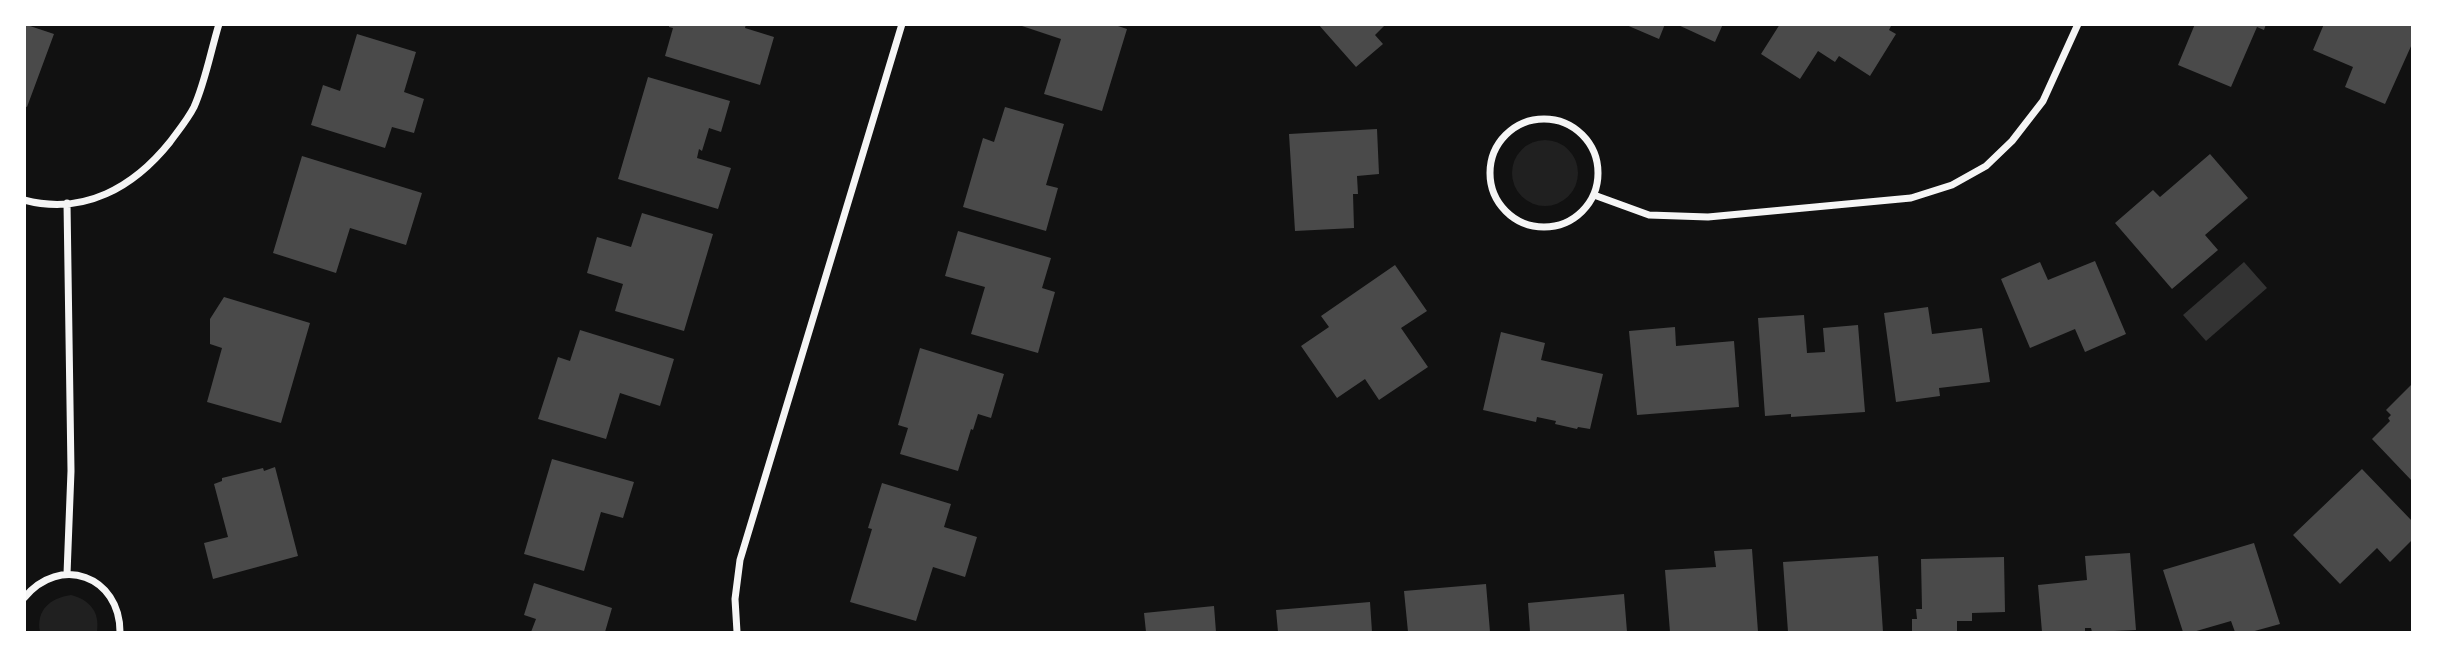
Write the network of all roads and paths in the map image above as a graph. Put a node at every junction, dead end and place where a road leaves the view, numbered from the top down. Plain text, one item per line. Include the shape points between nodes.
1 (219, 24) edge
2 (902, 24) edge
3 (2078, 24) edge
4 (1594, 195) junction
5 (24, 200) edge
6 (66, 203) junction
7 (67, 574) junction
8 (24, 598) edge
9 (120, 632) edge
10 (737, 632) edge

1 - 6 street via 194,106 153,163 108,194
2 - 10 street via 740,560
3 - 4 street via 2043,101 2020,131 1986,166 1952,185 1911,198 1708,216 1649,215
4 - 4 street via 1598,164 1593,149 1572,127 1558,121 1527,122 1502,139 1494,153 1490,168 1493,190 1517,220 1546,227 1562,225 1586,208
5 - 6 street
6 - 7 street via 71,471
7 - 8 street via 33,586
7 - 9 street via 101,586 114,600

